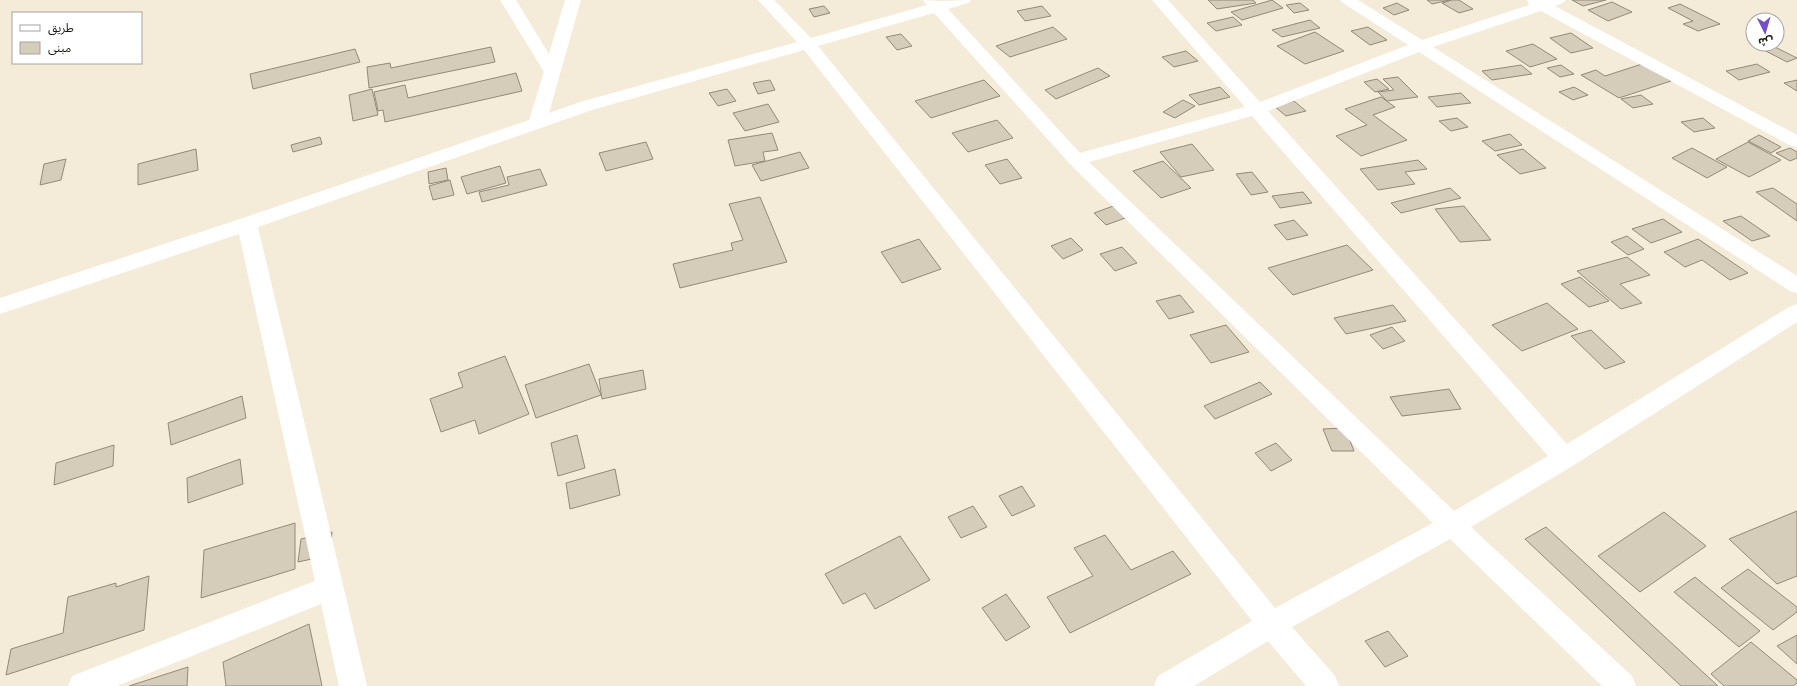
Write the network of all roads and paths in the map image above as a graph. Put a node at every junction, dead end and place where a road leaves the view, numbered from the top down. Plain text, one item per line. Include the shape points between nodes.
1 (508, 0) edge
2 (574, 0) edge
3 (766, 0) edge
4 (963, 0) edge
5 (1160, 0) edge
6 (1348, 0) edge
7 (1544, 2) edge
8 (935, 3) edge
9 (807, 44) junction
10 (1420, 46) junction
11 (552, 72) junction
12 (1257, 110) junction
13 (537, 124) junction
14 (1797, 142) edge
15 (1076, 160) junction
16 (247, 224) junction
17 (1797, 286) edge
18 (0, 306) edge
19 (1797, 312) edge
20 (1565, 458) junction
21 (1452, 525) junction
22 (331, 587) junction
23 (1271, 624) junction
24 (82, 686) edge
25 (353, 686) edge
26 (1168, 686) edge
27 (1325, 686) edge
28 (1622, 686) edge

1 - 11 street
2 - 11 street
3 - 9 street
4 - 8 street
5 - 12 street
6 - 10 street
7 - 10 street
7 - 14 street
8 - 9 street
8 - 15 street
9 - 13 street via 586,106
9 - 23 street
10 - 12 street
10 - 17 street
11 - 13 street
12 - 15 street
12 - 20 street
13 - 16 street
15 - 21 street
16 - 18 street
16 - 22 street
19 - 20 street
20 - 21 street
21 - 23 street
21 - 28 street
22 - 24 street
22 - 25 street
23 - 26 street
23 - 27 street

